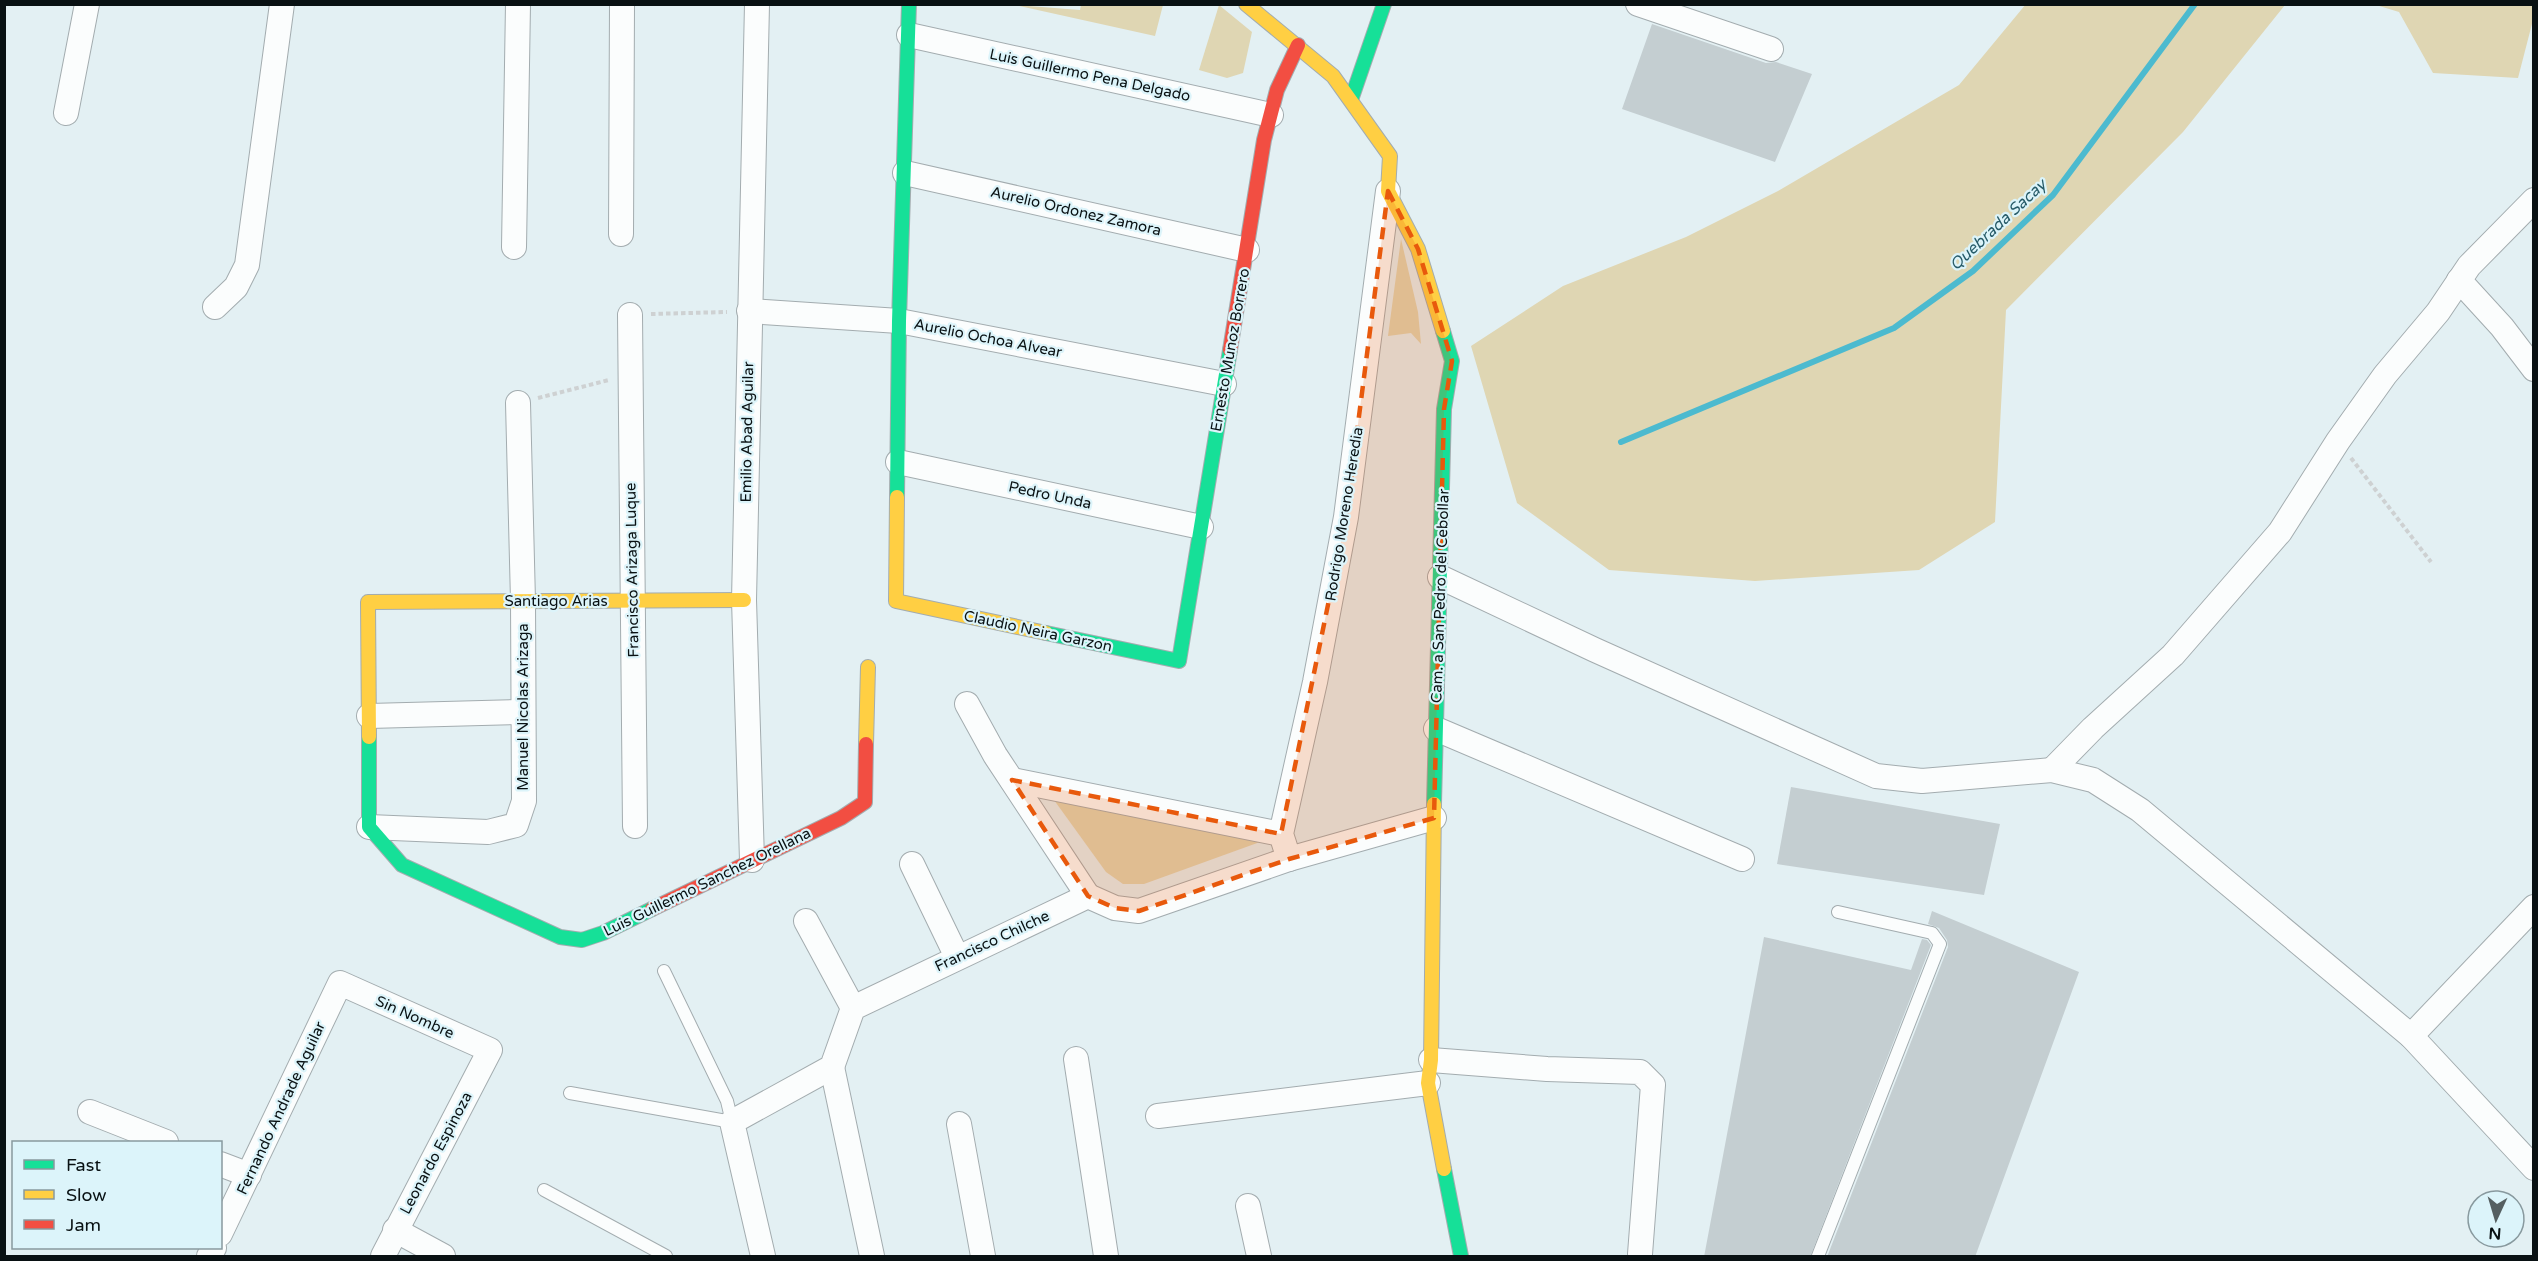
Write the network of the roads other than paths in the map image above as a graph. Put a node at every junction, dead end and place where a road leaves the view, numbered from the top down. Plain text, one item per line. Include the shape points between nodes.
1 (87, 4) edge
2 (282, 4) edge
3 (519, 4) edge
4 (622, 4) edge
5 (758, 4) edge
6 (909, 4) edge
7 (1246, 4) edge
8 (1384, 4) edge
9 (1638, 4) edge
10 (909, 34) junction
11 (1298, 45) junction
12 (1771, 49) dead end
13 (1352, 100) junction
14 (66, 113) dead end
15 (1271, 115) junction
16 (905, 173) junction
17 (1388, 190) junction
18 (2534, 200) edge
19 (621, 234) dead end
20 (514, 247) dead end
21 (1247, 250) junction
22 (2459, 280) junction
23 (215, 306) dead end
24 (749, 311) junction
25 (630, 315) road end
26 (899, 321) junction
27 (2534, 369) edge
28 (1224, 384) junction
29 (518, 403) road end
30 (898, 462) junction
31 (1202, 527) junction
32 (1440, 577) junction
33 (744, 600) junction
34 (632, 601) junction
35 (523, 602) junction
36 (1179, 661) joint
37 (868, 667) dead end
38 (966, 704) dead end
39 (522, 712) junction
40 (369, 716) junction
41 (1436, 729) junction
42 (2052, 770) junction
43 (1012, 780) junction
44 (1434, 818) junction
45 (635, 826) dead end
46 (369, 827) junction
47 (1281, 834) junction
48 (1289, 859) junction
49 (1742, 859) dead end
50 (752, 860) junction
51 (912, 864) dead end
52 (1088, 896) junction
53 (2534, 907) edge
54 (1838, 912) dead end
55 (806, 921) dead end
56 (957, 957) junction
57 (664, 971) dead end
58 (340, 983) joint
59 (853, 1008) junction
60 (2411, 1036) junction
61 (490, 1050) joint
62 (1076, 1059) dead end
63 (832, 1066) junction
64 (1430, 1071) junction
65 (570, 1093) dead end
66 (90, 1112) dead end
67 (1158, 1116) dead end
68 (732, 1122) junction
69 (959, 1124) dead end
70 (161, 1141) edge
71 (222, 1165) edge
72 (2534, 1168) edge
73 (249, 1175) junction
74 (544, 1190) dead end
75 (1248, 1206) dead end
76 (222, 1230) edge
77 (395, 1230) junction
78 (1640, 1254) dead end
79 (383, 1257) edge
80 (443, 1257) edge
81 (666, 1257) edge
82 (763, 1257) edge
83 (872, 1257) edge
84 (983, 1257) edge
85 (1106, 1257) edge
86 (1259, 1257) edge
87 (1461, 1257) edge
88 (1818, 1257) edge

1 - 14 street
2 - 23 street via 247,265 236,287
3 - 20 street
4 - 19 street
5 - 24 street, Emilio Abad Aguilar
6 - 10 street
7 - 11 street
8 - 13 street
9 - 12 street
10 - 15 street, Luis Guillermo Pena Delgado
10 - 16 street
11 - 13 street via 1333,76
11 - 15 street, Ernesto Munoz Borrero via 1285,67
13 - 17 street via 1390,156
15 - 21 street, Ernesto Munoz Borrero
16 - 21 street, Aurelio Ordonez Zamora
16 - 26 street
17 - 32 street, Cam. a San Pedro del Cebollar via 1418,249 1452,361 1444,409
17 - 47 street, Rodrigo Moreno Heredia via 1346,517
18 - 22 street
21 - 28 street, Ernesto Munoz Borrero
22 - 27 street
22 - 42 street via 2338,441 2280,532 2173,655
24 - 26 street, Aurelio Ochoa Alvear
24 - 33 street, Emilio Abad Aguilar
25 - 34 street, Francisco Arizaga Luque
26 - 28 street, Aurelio Ochoa Alvear
26 - 30 street
28 - 31 street, Ernesto Munoz Borrero
29 - 35 street, Manuel Nicolas Arizaga
30 - 31 street, Pedro Unda
30 - 36 street, Claudio Neira Garzon via 896,601
31 - 36 street, Ernesto Munoz Borrero
32 - 41 street, Cam. a San Pedro del Cebollar
32 - 42 street via 1876,776 1922,781
33 - 34 street, Santiago Arias
33 - 50 street, Emilio Abad Aguilar
34 - 35 street, Santiago Arias
34 - 45 street, Francisco Arizaga Luque
35 - 39 street, Manuel Nicolas Arizaga
35 - 40 street, Santiago Arias via 368,602
37 - 50 street, Luis Guillermo Sanchez Orellana via 866,802
38 - 43 street
39 - 40 street
39 - 46 street, Manuel Nicolas Arizaga via 524,801 516,825 488,832
40 - 46 street
41 - 44 street, Cam. a San Pedro del Cebollar
41 - 49 street
42 - 60 street via 2093,780 2140,810
43 - 47 street
43 - 52 street
44 - 48 street
44 - 64 street, Cam. a San Pedro del Cebollar
46 - 50 street, Luis Guillermo Sanchez Orellana via 402,865 560,937 582,940
47 - 48 street
48 - 52 street via 1139,911 1115,908
51 - 56 street
52 - 56 street, Francisco Chilche
53 - 60 street
54 - 88 lane via 1932,933 1940,944
55 - 59 street
56 - 59 street, Francisco Chilche
57 - 68 lane via 727,1101
58 - 61 street, Sin Nombre
58 - 73 street, Fernando Andrade Aguilar
59 - 63 street
60 - 72 street
61 - 77 street, Leonardo Espinoza
62 - 85 street
63 - 68 street
63 - 83 street
64 - 67 street
64 - 78 street via 1640,1072 1653,1085
64 - 87 street, Cam. a San Pedro del Cebollar
65 - 68 lane
66 - 70 street
68 - 82 street
69 - 84 street
71 - 73 street
73 - 76 street, Fernando Andrade Aguilar
74 - 81 lane
75 - 86 street
77 - 79 street, Leonardo Espinoza
77 - 80 street

